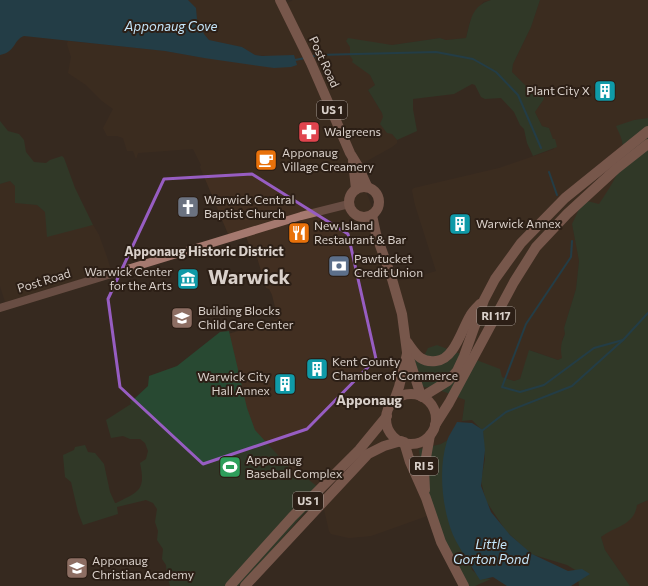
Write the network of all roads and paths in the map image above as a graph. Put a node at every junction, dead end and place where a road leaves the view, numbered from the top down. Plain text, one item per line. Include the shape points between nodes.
1 (280, 0) edge
2 (648, 131) edge
3 (648, 144) edge
4 (353, 157) junction
5 (367, 186) junction
6 (356, 189) junction
7 (349, 204) junction
8 (367, 216) junction
9 (484, 300) junction
10 (0, 308) edge
11 (406, 341) junction
12 (407, 352) junction
13 (422, 396) junction
14 (394, 401) junction
15 (386, 416) junction
16 (435, 425) junction
17 (430, 435) junction
18 (403, 442) junction
19 (426, 498) junction
20 (230, 586) edge
21 (245, 586) edge
22 (464, 586) edge

1 - 4 main road, Post Road / US 1
2 - 9 main road, RI 117 via 565,198 521,243 495,279
3 - 16 main road, RI 117 via 567,214 536,247
4 - 5 main road, Post Road / US 1
4 - 6 main road, Post Road / US 1
5 - 6 main road
5 - 8 main road, US 1 via 376,193 379,203 377,210
6 - 7 main road via 350,197
7 - 8 main road, US 1 via 356,215
7 - 10 main road, Post Road via 301,216
8 - 11 main road, US 1 via 392,279 402,314
9 - 11 main road via 470,315 448,357 428,362 418,356
9 - 13 main road, RI 117 via 457,371 448,382
11 - 12 main road, US 1
12 - 13 main road, US 1
12 - 14 main road, US 1 via 400,387
13 - 14 main road, RI 117 via 411,394
13 - 16 main road, US 1 via 434,408
14 - 15 main road, US 1
15 - 18 main road via 393,435
15 - 20 main road, US 1 via 359,450 292,517
16 - 17 main road
17 - 18 main road, US 1 via 418,442
17 - 19 main road, RI 5 via 424,469
18 - 19 main road, RI 5
18 - 21 main road, US 1 via 384,446 368,454
19 - 22 main road, RI 5 via 441,542

